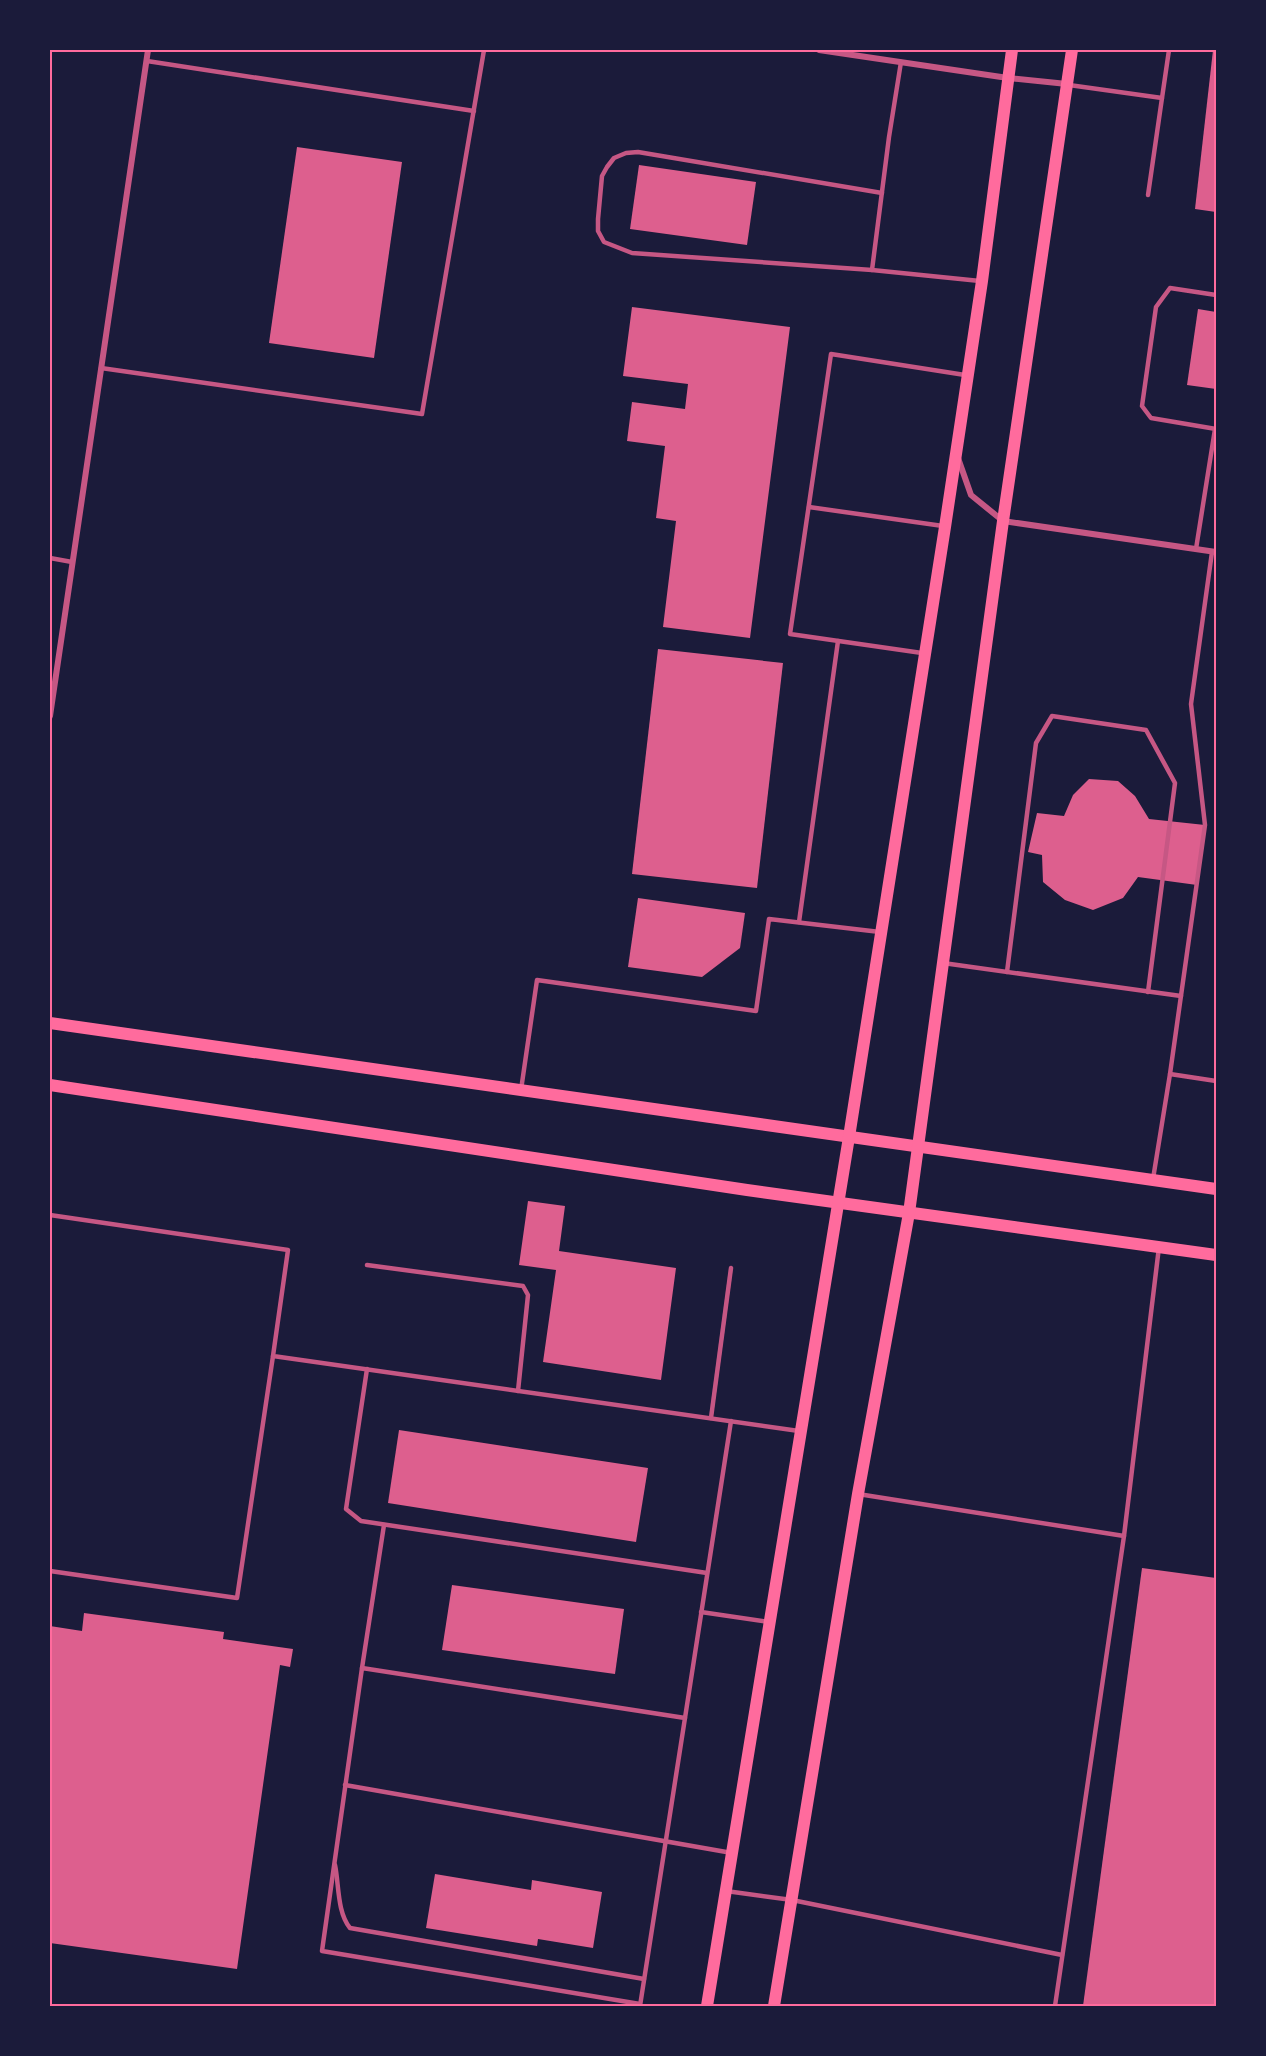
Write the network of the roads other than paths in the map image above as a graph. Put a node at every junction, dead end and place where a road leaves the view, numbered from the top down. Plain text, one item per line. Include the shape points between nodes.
1 (148, 50) edge
2 (484, 50) edge
3 (819, 50) edge
4 (1012, 50) edge
5 (1072, 50) edge
6 (1169, 50) edge
7 (147, 61) junction
8 (901, 61) junction
9 (1008, 78) junction
10 (1067, 84) junction
11 (1162, 98) junction
12 (474, 111) junction
13 (882, 193) junction
14 (1148, 195) dead end
15 (872, 270) junction
16 (982, 281) junction
17 (1216, 295) edge
18 (101, 368) junction
19 (968, 376) junction
20 (1216, 429) edge
21 (956, 452) junction
22 (809, 507) junction
23 (1003, 521) junction
24 (945, 526) junction
25 (1196, 549) junction
26 (1214, 552) edge
27 (50, 558) edge
28 (72, 562) junction
29 (838, 641) junction
30 (925, 653) junction
31 (50, 716) edge
32 (799, 922) junction
33 (881, 932) junction
34 (943, 963) junction
35 (1007, 972) junction
36 (1148, 992) junction
37 (1181, 996) junction
38 (50, 1023) edge
39 (1170, 1074) junction
40 (1216, 1081) edge
41 (50, 1085) edge
42 (521, 1090) junction
43 (849, 1137) junction
44 (918, 1146) junction
45 (1153, 1180) junction
46 (1216, 1189) edge
47 (838, 1203) junction
48 (909, 1213) junction
49 (50, 1215) edge
50 (1159, 1248) junction
51 (1216, 1255) edge
52 (367, 1265) dead end
53 (731, 1268) dead end
54 (273, 1356) junction
55 (367, 1369) junction
56 (518, 1391) junction
57 (711, 1418) junction
58 (730, 1421) junction
59 (800, 1431) junction
60 (858, 1494) junction
61 (384, 1525) junction
62 (1124, 1536) junction
63 (50, 1571) edge
64 (707, 1573) junction
65 (701, 1612) junction
66 (769, 1622) junction
67 (362, 1668) junction
68 (685, 1718) junction
69 (345, 1785) junction
70 (666, 1841) junction
71 (732, 1853) junction
72 (334, 1859) junction
73 (726, 1891) junction
74 (792, 1900) junction
75 (1062, 1955) junction
76 (644, 1979) junction
77 (640, 2005) edge
78 (707, 2007) edge
79 (774, 2007) edge
80 (1055, 2007) edge

1 - 7 street
2 - 12 lane
3 - 8 street
4 - 9 main road
5 - 10 main road
6 - 11 lane
7 - 12 lane
7 - 18 street
8 - 9 street
8 - 13 lane
9 - 10 street
9 - 16 main road
10 - 11 lane
10 - 23 main road
11 - 14 lane
12 - 18 lane via 422,414
13 - 15 lane
13 - 15 lane via 638,152 614,158 602,176 598,231 604,242 632,254
15 - 16 lane
16 - 19 main road
17 - 20 lane via 1170,288 1156,307 1142,406 1151,418
18 - 28 street
19 - 21 main road
19 - 22 lane via 831,354
20 - 25 lane
21 - 23 street via 971,495
21 - 24 main road
22 - 24 lane
22 - 29 lane via 790,634
23 - 25 street
23 - 34 main road
24 - 30 main road
25 - 26 street
26 - 37 lane via 1191,704 1205,825
27 - 28 lane
28 - 31 street
29 - 30 lane
29 - 32 lane
30 - 33 main road
32 - 33 lane
32 - 42 lane via 769,919 756,1011 537,980
33 - 43 main road
34 - 35 lane
34 - 44 main road
35 - 36 lane
35 - 36 lane via 1036,743 1052,716 1146,730 1175,783
36 - 37 lane
37 - 39 lane
38 - 42 main road
39 - 40 lane
39 - 45 lane
41 - 47 main road
42 - 43 main road
43 - 44 main road
43 - 47 main road
44 - 45 main road
44 - 48 main road
45 - 46 main road
47 - 48 main road
47 - 59 main road
48 - 50 main road
48 - 60 main road
49 - 54 lane via 288,1250
50 - 51 main road
50 - 62 lane
52 - 56 lane via 523,1286 528,1295
53 - 57 lane
54 - 55 lane
54 - 63 lane via 237,1598
55 - 56 lane
55 - 61 lane via 346,1509 360,1521
56 - 57 lane
57 - 58 lane
58 - 59 lane
58 - 64 lane
59 - 66 main road
60 - 62 lane
60 - 74 main road
61 - 64 lane
61 - 67 lane
62 - 75 lane
64 - 65 lane
65 - 66 lane
65 - 68 lane
66 - 71 main road
67 - 68 lane
67 - 69 lane
68 - 70 lane
69 - 70 lane
69 - 72 lane
70 - 71 lane
70 - 76 lane
71 - 73 main road
72 - 76 lane via 341,1910 350,1928
72 - 77 lane via 322,1951
73 - 74 lane
73 - 78 main road
74 - 75 lane
74 - 79 main road
75 - 80 lane
76 - 77 lane

